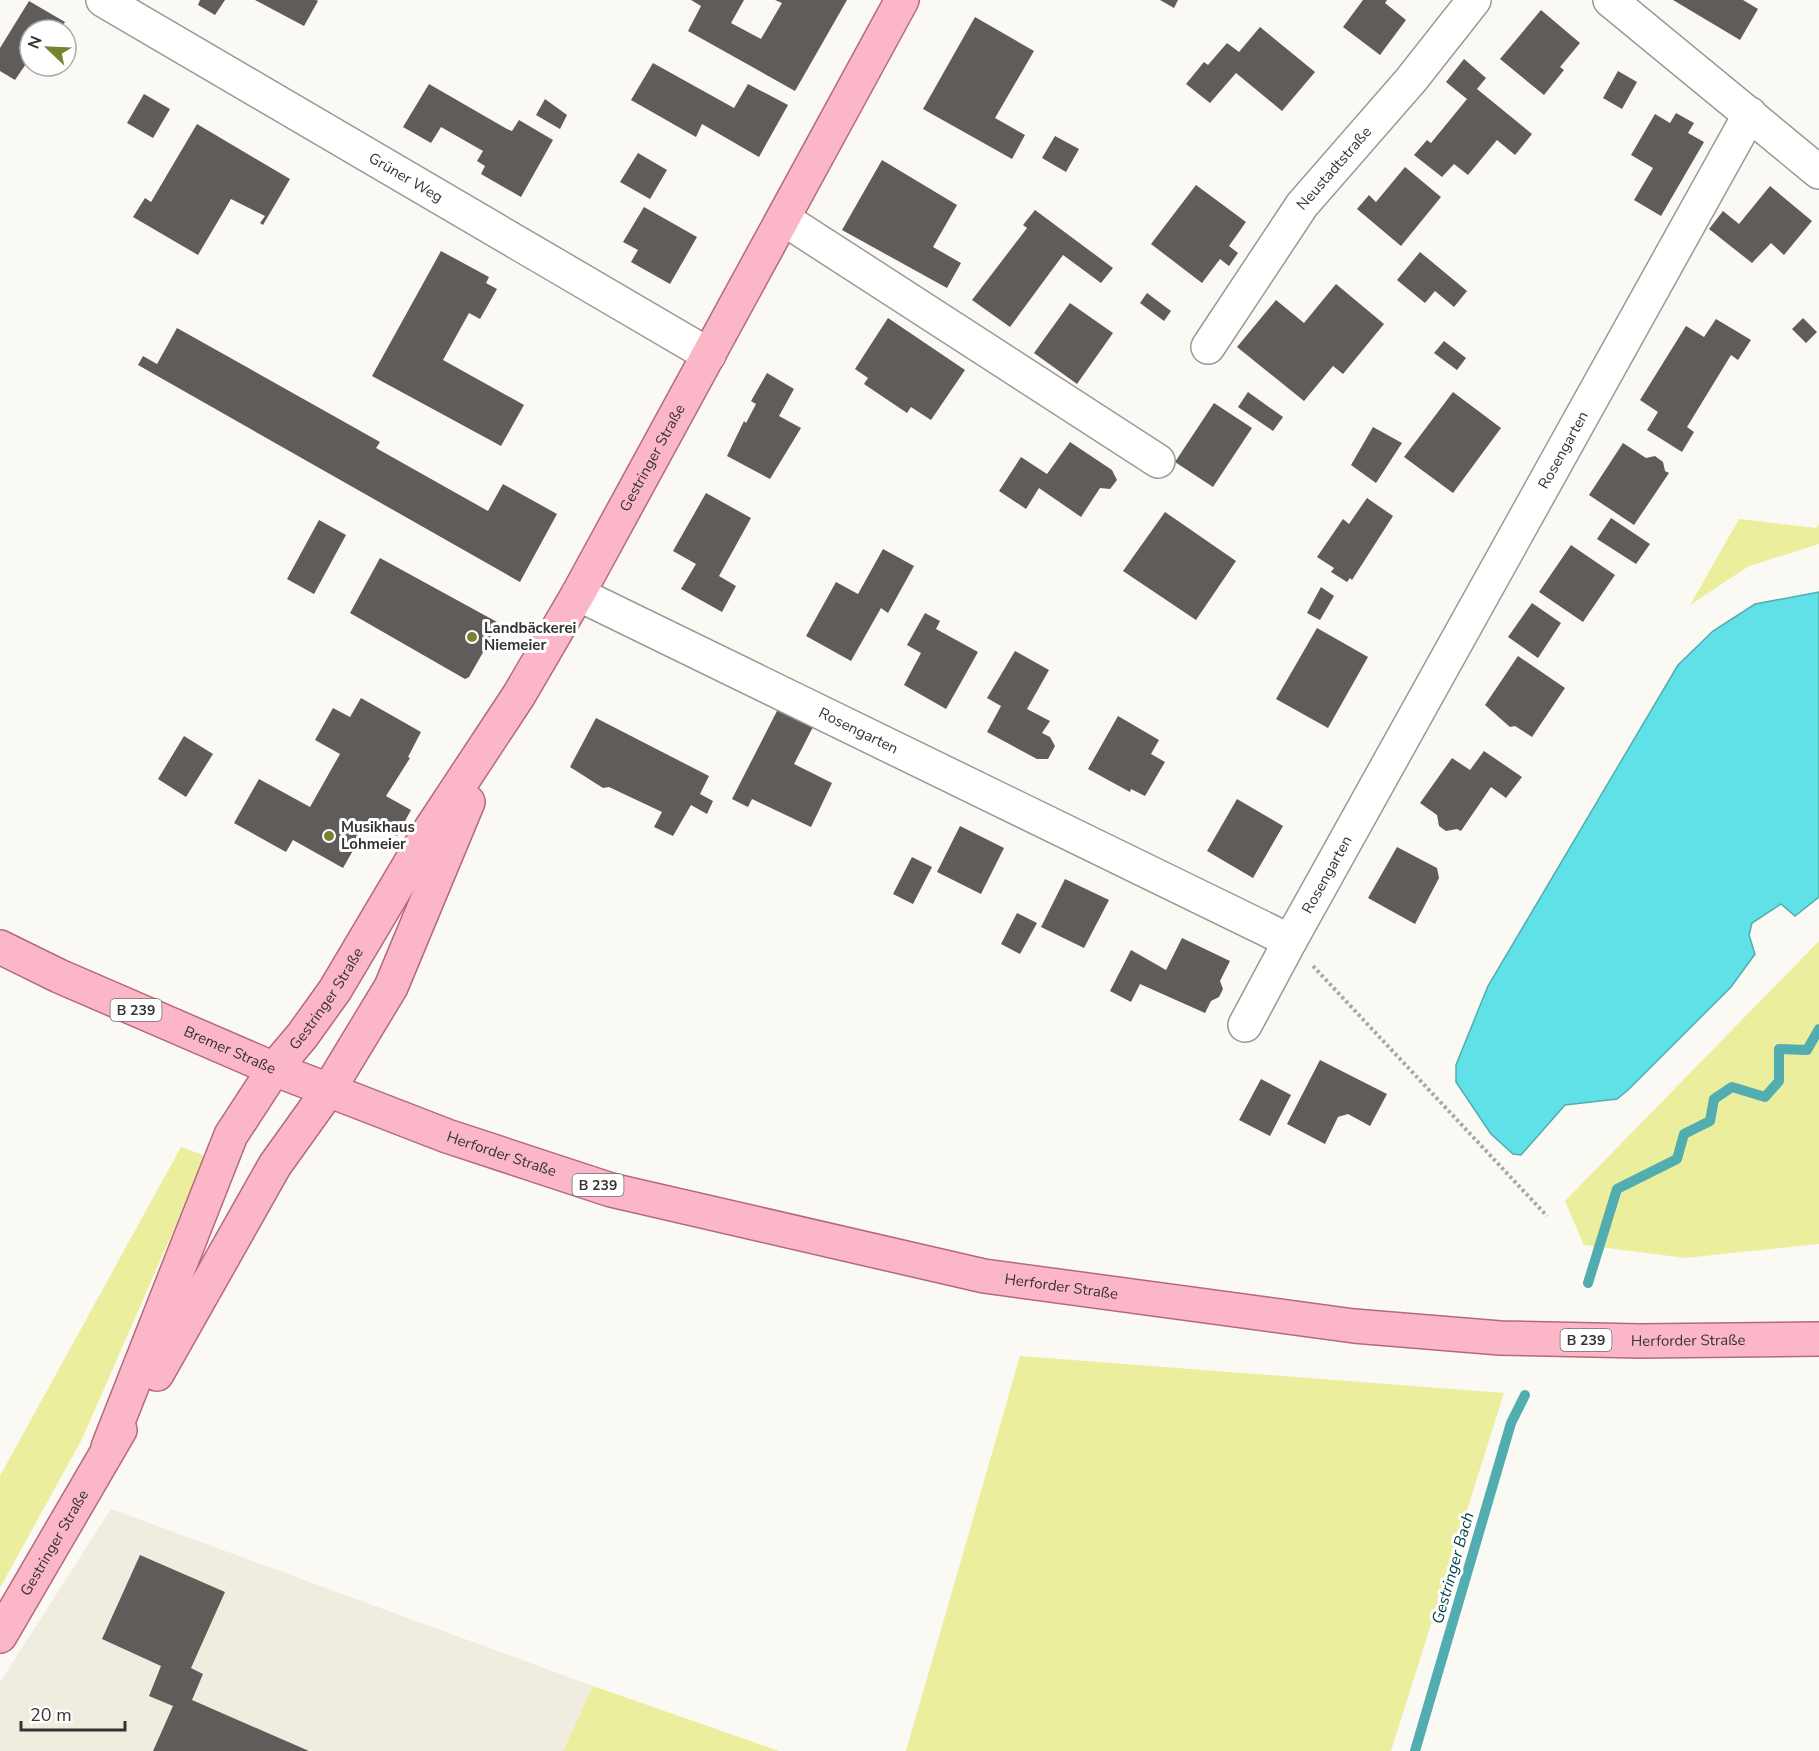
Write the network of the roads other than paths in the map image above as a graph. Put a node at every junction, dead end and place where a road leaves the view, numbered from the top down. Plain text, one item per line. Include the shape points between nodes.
1 (103, 0) edge
2 (902, 0) edge
3 (1474, 0) edge
4 (1610, 0) edge
5 (1750, 114) junction
6 (1819, 172) edge
7 (784, 219) junction
8 (1208, 347) dead end
9 (709, 355) junction
10 (1158, 461) dead end
11 (578, 594) junction
12 (519, 695) junction
13 (1290, 941) junction
14 (0, 947) edge
15 (1245, 1025) dead end
16 (274, 1069) junction
17 (328, 1091) junction
18 (1819, 1339) edge
19 (108, 1447) junction
20 (0, 1636) edge

1 - 9 street, Grüner Weg
2 - 7 main road, Gestringer Straße
3 - 8 street, Neustadtstraße via 1411,80 1302,205
4 - 5 street
5 - 6 street
5 - 13 street, Rosengarten
7 - 9 main road, Gestringer Straße
7 - 10 street
9 - 11 main road, Gestringer Straße
11 - 12 main road, Gestringer Straße
11 - 13 street, Rosengarten
12 - 16 main road, Gestringer Straße via 430,830 335,990
12 - 17 main road, Gestringer Straße via 456,826 391,987
13 - 15 street
14 - 16 main road, Bremer Straße / B 239
16 - 17 main road, Bremer Straße / B 239
16 - 19 main road, Gestringer Straße via 231,1135
17 - 18 main road, Herforder Straße / B 239 via 447,1136 611,1190 984,1276 1354,1326 1500,1338
17 - 19 main road, Gestringer Straße via 275,1165 155,1377
19 - 20 main road, Gestringer Straße

